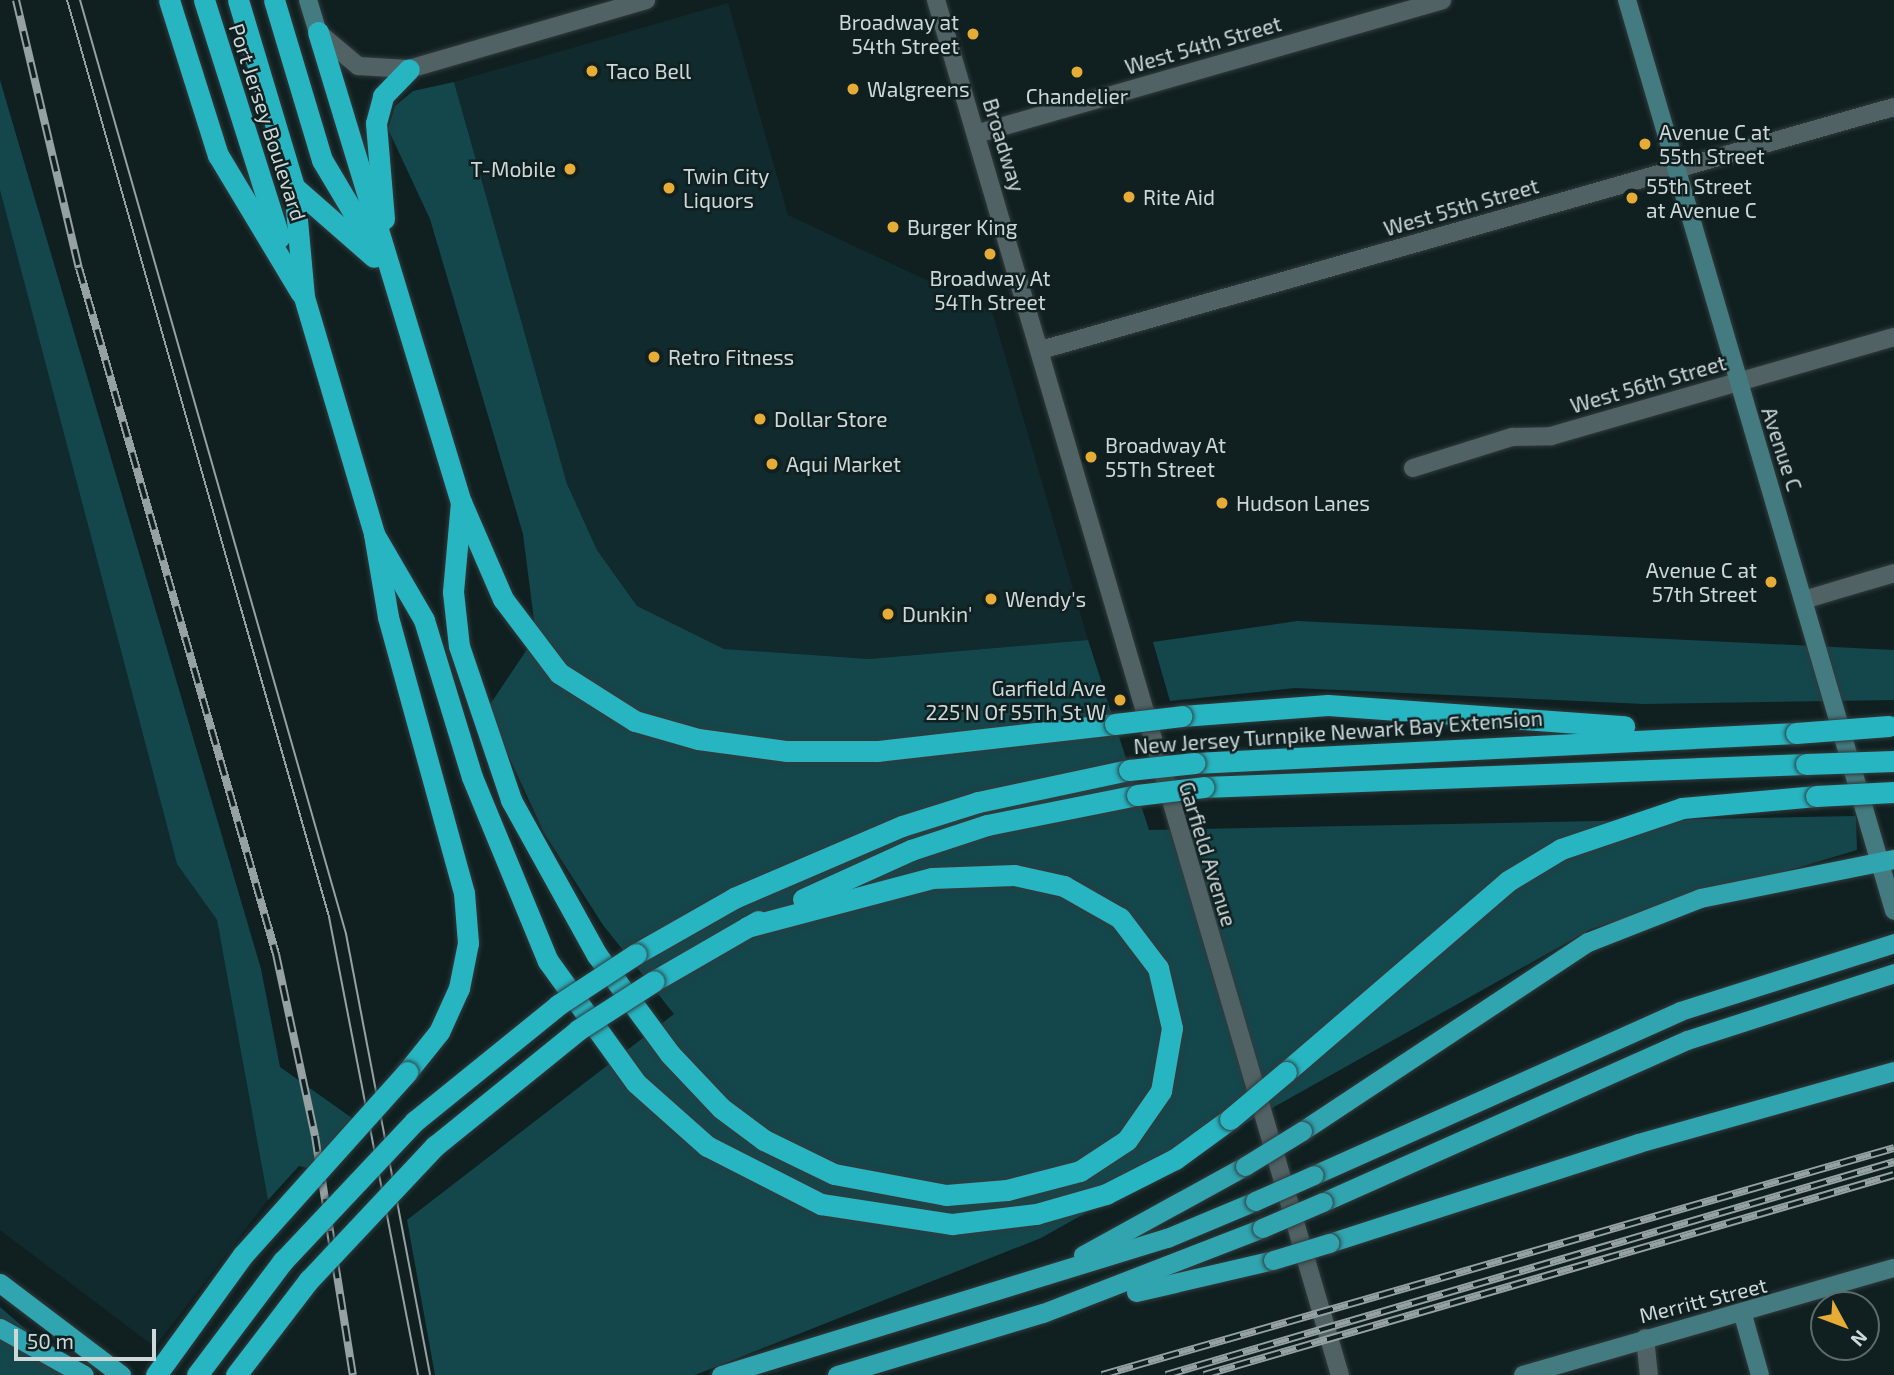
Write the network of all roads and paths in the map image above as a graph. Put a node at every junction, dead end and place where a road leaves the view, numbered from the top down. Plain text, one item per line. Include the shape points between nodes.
1 (169, 0) edge
2 (204, 0) edge
3 (238, 0) edge
4 (308, 0) edge
5 (646, 0) edge
6 (936, 0) edge
7 (1442, 0) edge
8 (1627, 0) edge
9 (276, 8) edge
10 (318, 32) junction
11 (409, 69) junction
12 (1894, 107) edge
13 (976, 134) junction
14 (1673, 171) junction
15 (294, 187) junction
16 (1016, 264) joint
17 (389, 270) junction
18 (304, 298) junction
19 (1894, 337) edge
20 (1041, 351) junction
21 (1737, 382) junction
22 (1413, 468) dead end
23 (461, 502) junction
24 (374, 534) junction
25 (1894, 573) edge
26 (1807, 599) junction
27 (1892, 726) edge
28 (1688, 735) junction
29 (1894, 761) edge
30 (1894, 792) edge
31 (1886, 860) edge
32 (1894, 911) edge
33 (747, 927) junction
34 (1894, 943) edge
35 (1894, 973) edge
36 (1894, 1071) edge
37 (1894, 1268) edge
38 (0, 1283) edge
39 (1029, 1283) junction
40 (1043, 1313) junction
41 (1743, 1315) junction
42 (0, 1328) edge
43 (1645, 1338) junction
44 (84, 1375) edge
45 (121, 1375) edge
46 (156, 1375) edge
47 (197, 1375) edge
48 (236, 1375) edge
49 (721, 1375) edge
50 (836, 1375) edge
51 (1340, 1375) edge
52 (1523, 1375) edge
53 (1649, 1375) edge
54 (1760, 1375) edge

1 - 18 highway via 219,155
2 - 18 highway, Port Jersey Boulevard via 260,190
3 - 15 highway
4 - 10 main road
5 - 11 street
6 - 13 street, Broadway
7 - 13 street, West 54th Street
8 - 14 main road, Avenue C
9 - 17 highway, Port Jersey Boulevard via 322,160
10 - 11 street via 358,66
10 - 17 highway
11 - 17 highway via 383,96 376,123
12 - 14 street, West 55th Street
13 - 16 street, Broadway
14 - 20 street, West 55th Street
14 - 21 main road, Avenue C
15 - 17 highway
15 - 18 highway
16 - 20 street, Garfield Avenue
17 - 23 highway
18 - 24 highway
19 - 21 street, West 56th Street
20 - 51 street, Garfield Avenue
21 - 22 street, West 56th Street
21 - 26 main road, Avenue C
23 - 28 highway, bridge via 503,600 538,652 582,693 635,721 730,745 833,754 1328,705 1674,728
23 - 33 highway via 453,592 459,646 511,800 565,904 618,985 670,1054 732,1116 787,1153 834,1174 902,1191 978,1194 1045,1182 1097,1163 1141,1125 1161,1091 1172,1028 1158,968 1120,918 1064,886 1014,874 932,878
24 - 30 highway, bridge via 424,620 492,833 548,961 620,1064 707,1146 821,1204 952,1224 1035,1214 1106,1194 1175,1159 1230,1119 1500,887 1561,849 1682,808
24 - 46 highway, bridge via 388,617 468,919 465,967 439,1032 243,1255
25 - 26 street
26 - 31 main road, Avenue C
27 - 28 highway, New Jersey Turnpike Newark Bay Extension, bridge
28 - 47 highway, New Jersey Turnpike Newark Bay Extension, bridge via 1129,770 978,802 902,826 734,898 558,1005 415,1121 283,1261
29 - 33 highway, bridge via 1204,787 1137,795 987,825 911,850
31 - 32 main road, Avenue C
31 - 39 highway, bridge via 1700,898 1588,942 1245,1166
33 - 48 highway, bridge via 578,1030 435,1146 335,1249
34 - 39 highway, bridge via 1680,1011 1167,1238
35 - 40 highway, bridge via 1687,1040 1262,1228
36 - 40 highway, bridge via 1638,1143 1273,1260
37 - 41 main road, Merritt Street
38 - 45 highway
39 - 49 highway
40 - 50 highway
41 - 43 main road, Merritt Street
41 - 54 main road
42 - 44 highway
43 - 52 main road, Merritt Street
43 - 53 street

